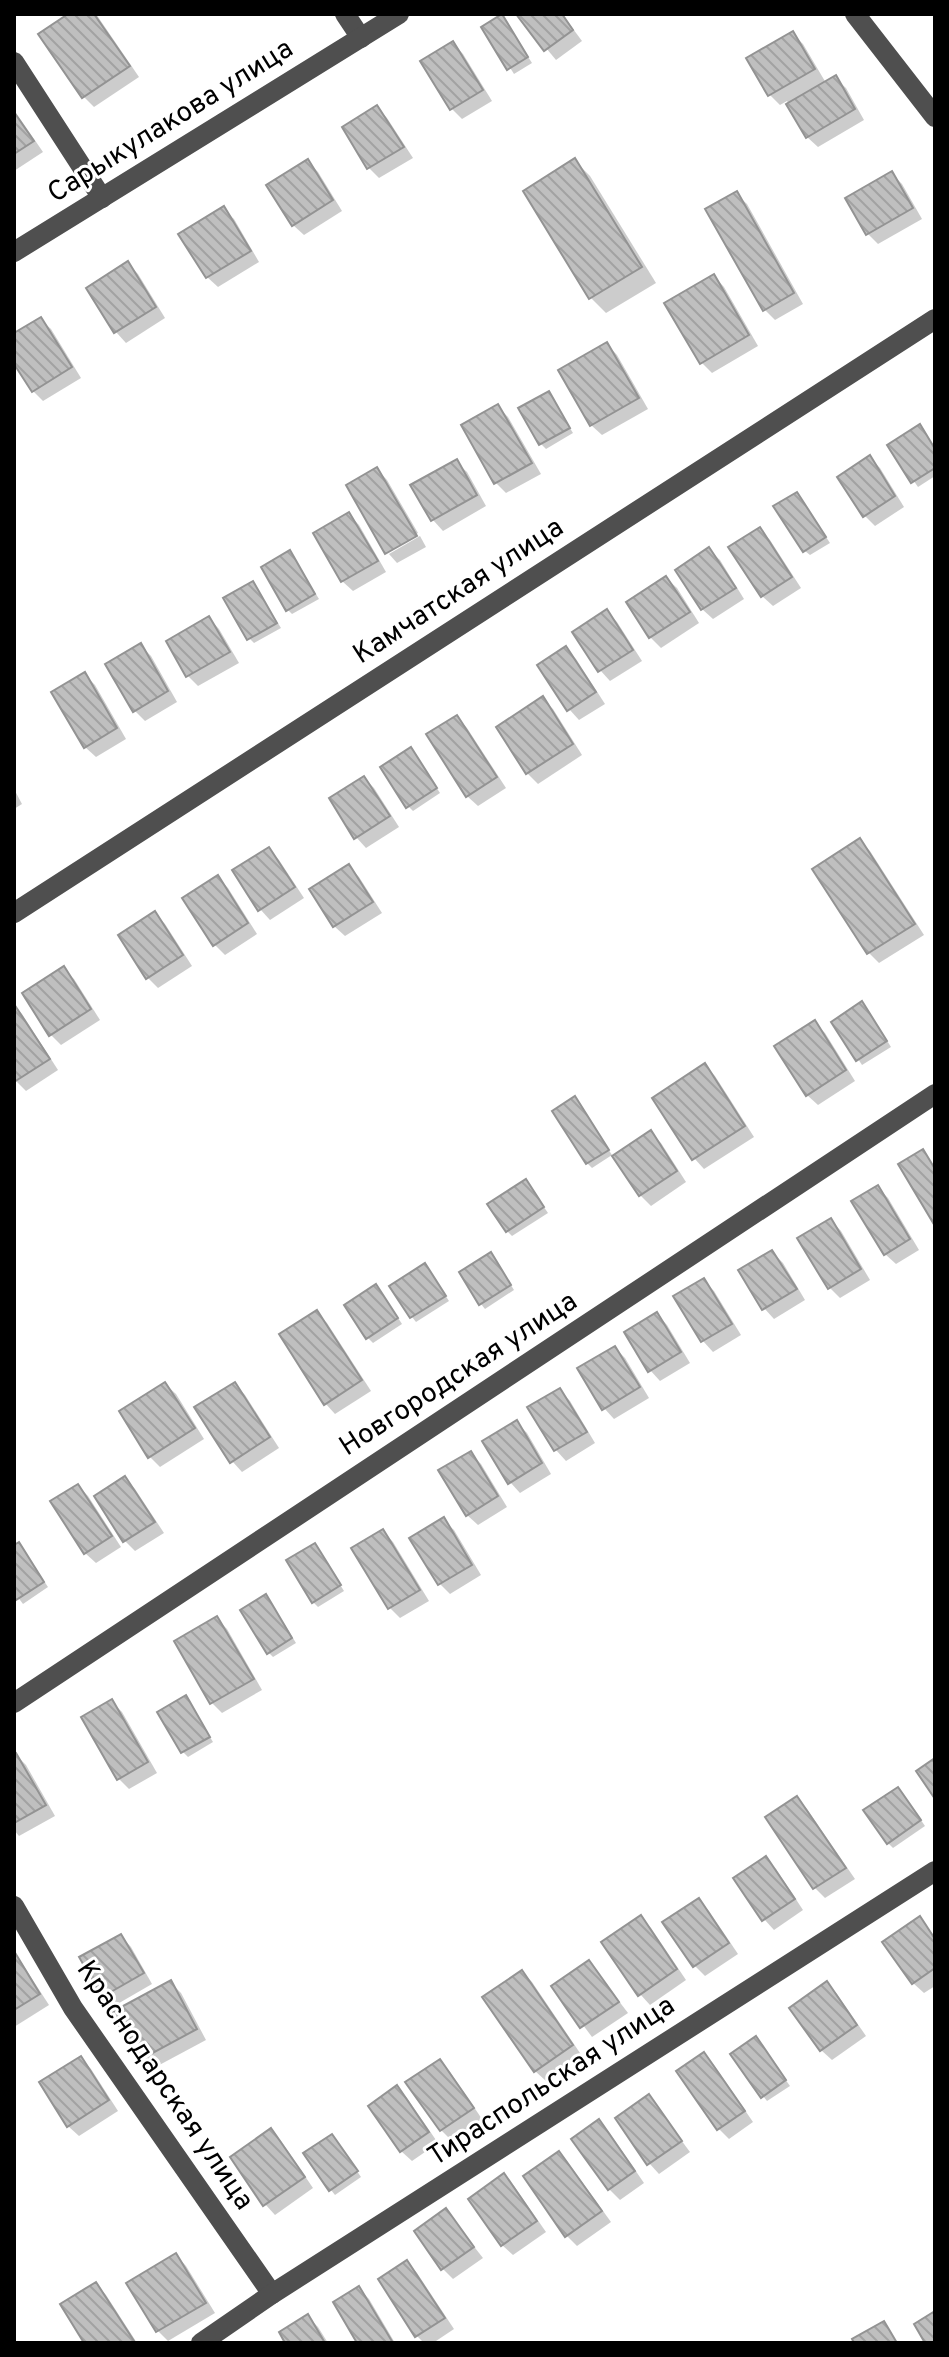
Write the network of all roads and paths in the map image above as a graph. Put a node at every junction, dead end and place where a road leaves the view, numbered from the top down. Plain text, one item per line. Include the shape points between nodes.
1 (345, 14) edge
2 (399, 14) edge
3 (855, 14) edge
4 (361, 38) junction
5 (14, 62) edge
6 (935, 117) edge
7 (102, 198) junction
8 (14, 252) edge
9 (935, 319) edge
10 (14, 913) edge
11 (935, 1094) edge
12 (14, 1703) edge
13 (935, 1871) edge
14 (14, 1906) edge
15 (272, 2294) junction
16 (201, 2343) edge

1 - 4 street
2 - 4 street, Сарыкулакова улица
3 - 6 street
4 - 7 street, Сарыкулакова улица
5 - 7 street
7 - 8 street, Сарыкулакова улица
9 - 10 street, Камчатская улица
11 - 12 street, Новгородская улица
13 - 15 street, Тираспольская улица
14 - 15 street, Краснодарская улица via 73,2008
15 - 16 street, Тираспольская улица

